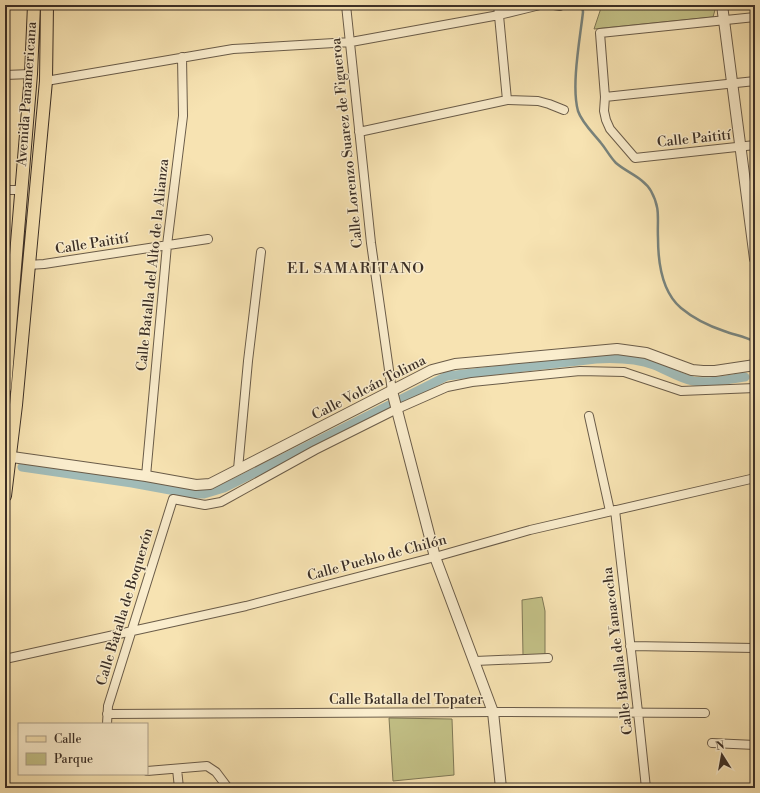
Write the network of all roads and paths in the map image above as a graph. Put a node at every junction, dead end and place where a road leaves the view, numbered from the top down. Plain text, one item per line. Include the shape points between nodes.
1 (34, 5) edge
2 (47, 5) edge
3 (346, 5) edge
4 (498, 5) edge
5 (540, 5) edge
6 (722, 5) edge
7 (499, 15) junction
8 (755, 17) edge
9 (724, 20) junction
10 (351, 42) junction
11 (182, 57) junction
12 (31, 74) junction
13 (5, 75) edge
14 (46, 81) junction
15 (755, 81) edge
16 (732, 83) junction
17 (605, 97) junction
18 (507, 100) junction
19 (564, 110) dead end
20 (359, 132) junction
21 (755, 146) edge
22 (740, 147) junction
23 (5, 190) edge
24 (22, 190) junction
25 (208, 239) dead end
26 (167, 245) junction
27 (261, 252) dead end
28 (755, 259) edge
29 (28, 265) junction
30 (755, 365) edge
31 (5, 388) edge
32 (755, 388) edge
33 (395, 400) junction
34 (589, 416) dead end
35 (8, 456) edge
36 (238, 469) junction
37 (146, 476) junction
38 (755, 478) edge
39 (5, 496) edge
40 (173, 499) joint
41 (612, 511) junction
42 (435, 557) junction
43 (132, 631) junction
44 (630, 646) junction
45 (755, 648) edge
46 (548, 658) dead end
47 (5, 659) edge
48 (475, 661) junction
49 (493, 712) junction
50 (638, 712) junction
51 (704, 713) dead end
52 (107, 714) junction
53 (107, 723) edge
54 (712, 743) dead end
55 (755, 745) edge
56 (177, 769) junction
57 (148, 771) edge
58 (179, 788) edge
59 (228, 788) edge
60 (501, 788) edge
61 (646, 788) edge

1 - 12 main road, Avenida Panamericana
2 - 14 main road, Avenida Panamericana
3 - 10 street, Calle Lorenzo Suarez de Figueroa
4 - 7 street
5 - 7 street
6 - 9 street
7 - 10 street
7 - 18 street
8 - 9 street
9 - 16 street
9 - 17 street via 600,33
10 - 11 street via 233,49
10 - 20 street, Calle Lorenzo Suarez de Figueroa
11 - 14 street
11 - 26 street, Calle Batalla del Alto de la Alianza via 183,116
12 - 13 street
12 - 24 main road, Avenida Panamericana
14 - 29 main road, Avenida Panamericana
15 - 16 street
16 - 17 street
16 - 22 street
17 - 22 street, Calle Paitití via 604,111 610,129 635,158
18 - 19 street via 538,101
18 - 20 street
20 - 33 street, Calle Lorenzo Suarez de Figueroa via 371,244
21 - 22 street, Calle Paitití
22 - 28 street
23 - 24 street
24 - 31 main road, Avenida Panamericana
25 - 26 street, Calle Paitití
26 - 29 street, Calle Paitití
26 - 37 street, Calle Batalla del Alto de la Alianza
27 - 36 street
29 - 35 main road, Avenida Panamericana
30 - 33 street, Calle Volcán Tolima via 715,371 692,370 646,353 628,350 603,350 455,364 432,370
32 - 33 street, Calle Volcán Tolima via 681,391 624,372 580,371 472,382
33 - 36 street, Calle Volcán Tolima
33 - 40 street, Calle Volcán Tolima via 315,450 221,502 205,505
33 - 42 street, Calle Lorenzo Suarez de Figueroa
34 - 41 street, Calle Batalla de Yanacocha
35 - 37 street, Calle Volcán Tolima
35 - 39 main road, Avenida Panamericana
36 - 37 street, Calle Volcán Tolima via 210,484 196,485
38 - 41 street, Calle Pueblo de Chilón
40 - 43 street, Calle Batalla de Boquerón
41 - 42 street, Calle Pueblo de Chilón via 530,530
41 - 44 street, Calle Batalla de Yanacocha
42 - 43 street, Calle Pueblo de Chilón via 246,606
42 - 48 street, Calle Lorenzo Suarez de Figueroa
43 - 47 street, Calle Pueblo de Chilón
43 - 52 street, Calle Batalla de Boquerón
44 - 45 street
44 - 50 street, Calle Batalla de Yanacocha
46 - 48 street
48 - 49 street, Calle Lorenzo Suarez de Figueroa
49 - 50 street, Calle Batalla del Topater
49 - 52 street, Calle Batalla del Topater
49 - 60 street, Calle Lorenzo Suarez de Figueroa
50 - 51 street, Calle Batalla del Topater
50 - 61 street, Calle Batalla de Yanacocha
52 - 53 street, Calle Batalla de Boquerón
54 - 55 street
56 - 57 street
56 - 58 street
56 - 59 street via 207,766 216,772

